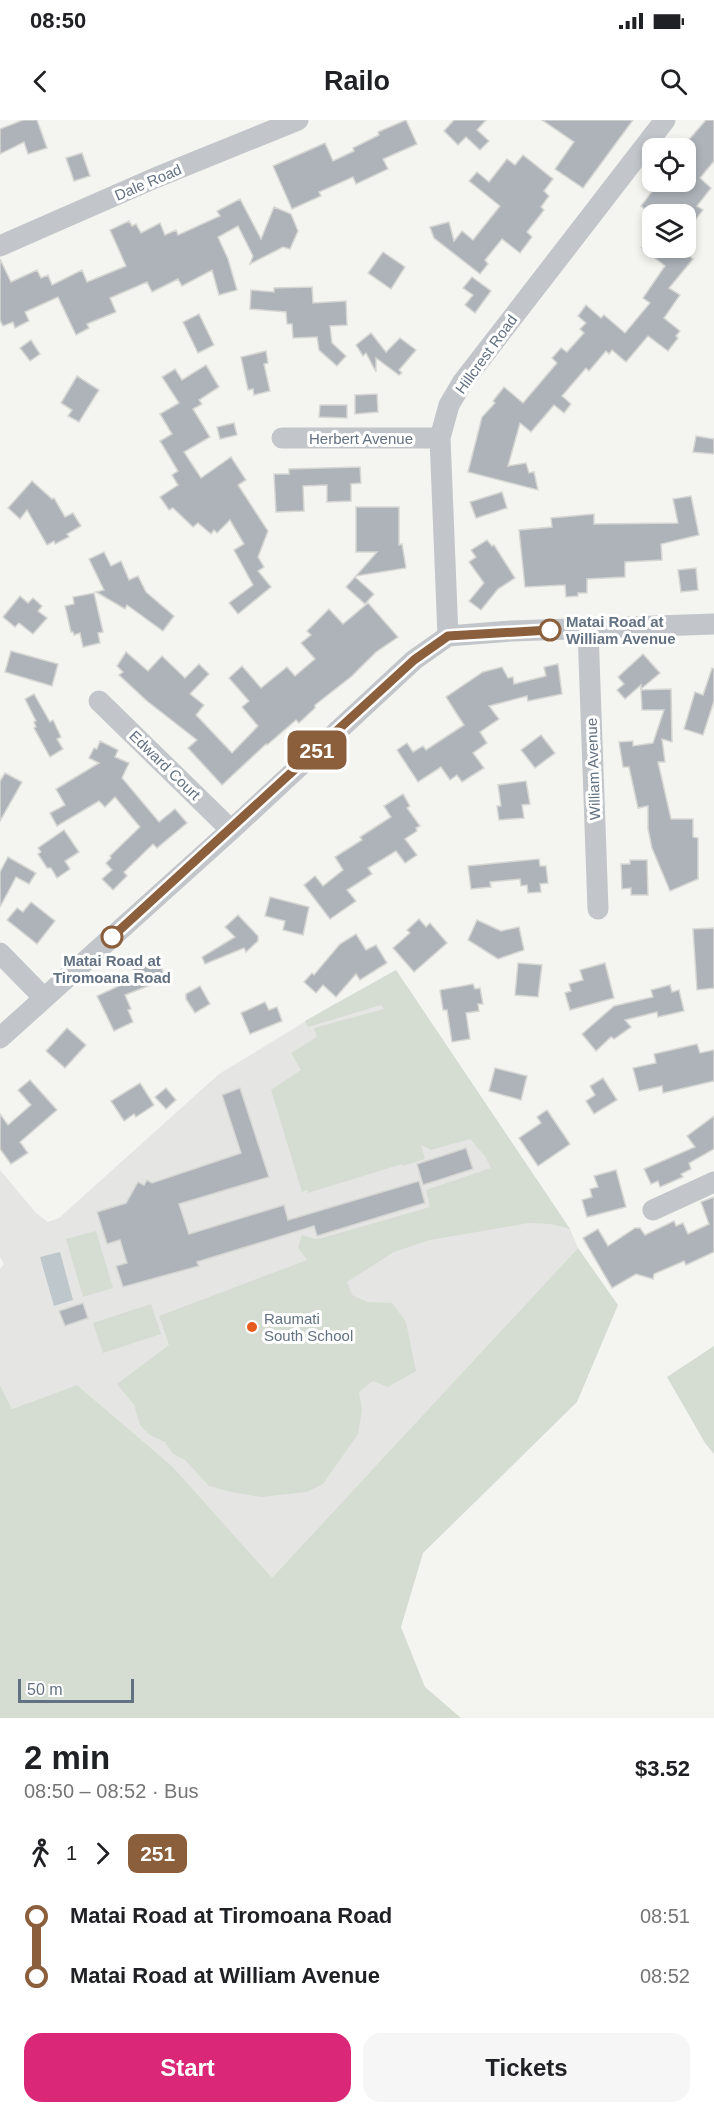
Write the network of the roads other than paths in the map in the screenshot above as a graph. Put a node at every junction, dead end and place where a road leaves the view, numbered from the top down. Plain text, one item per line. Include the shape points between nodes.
1 (298, 120) edge
2 (665, 120) edge
3 (0, 246) edge
4 (282, 438) dead end
5 (440, 438) junction
6 (714, 624) edge
7 (588, 630) junction
8 (448, 636) junction
9 (99, 701) dead end
10 (231, 830) junction
11 (598, 909) dead end
12 (0, 953) edge
13 (44, 998) junction
14 (0, 1038) edge
15 (714, 1182) edge
16 (653, 1210) dead end

1 - 3 street, Dale Road
2 - 5 street, Hillcrest Road via 462,383 449,405
4 - 5 street, Herbert Avenue
5 - 8 street, Hillcrest Road
6 - 7 street
7 - 8 street
7 - 11 street, William Avenue
8 - 10 street via 414,660
9 - 10 street, Edward Court
10 - 13 street
12 - 13 street
13 - 14 street
15 - 16 street

